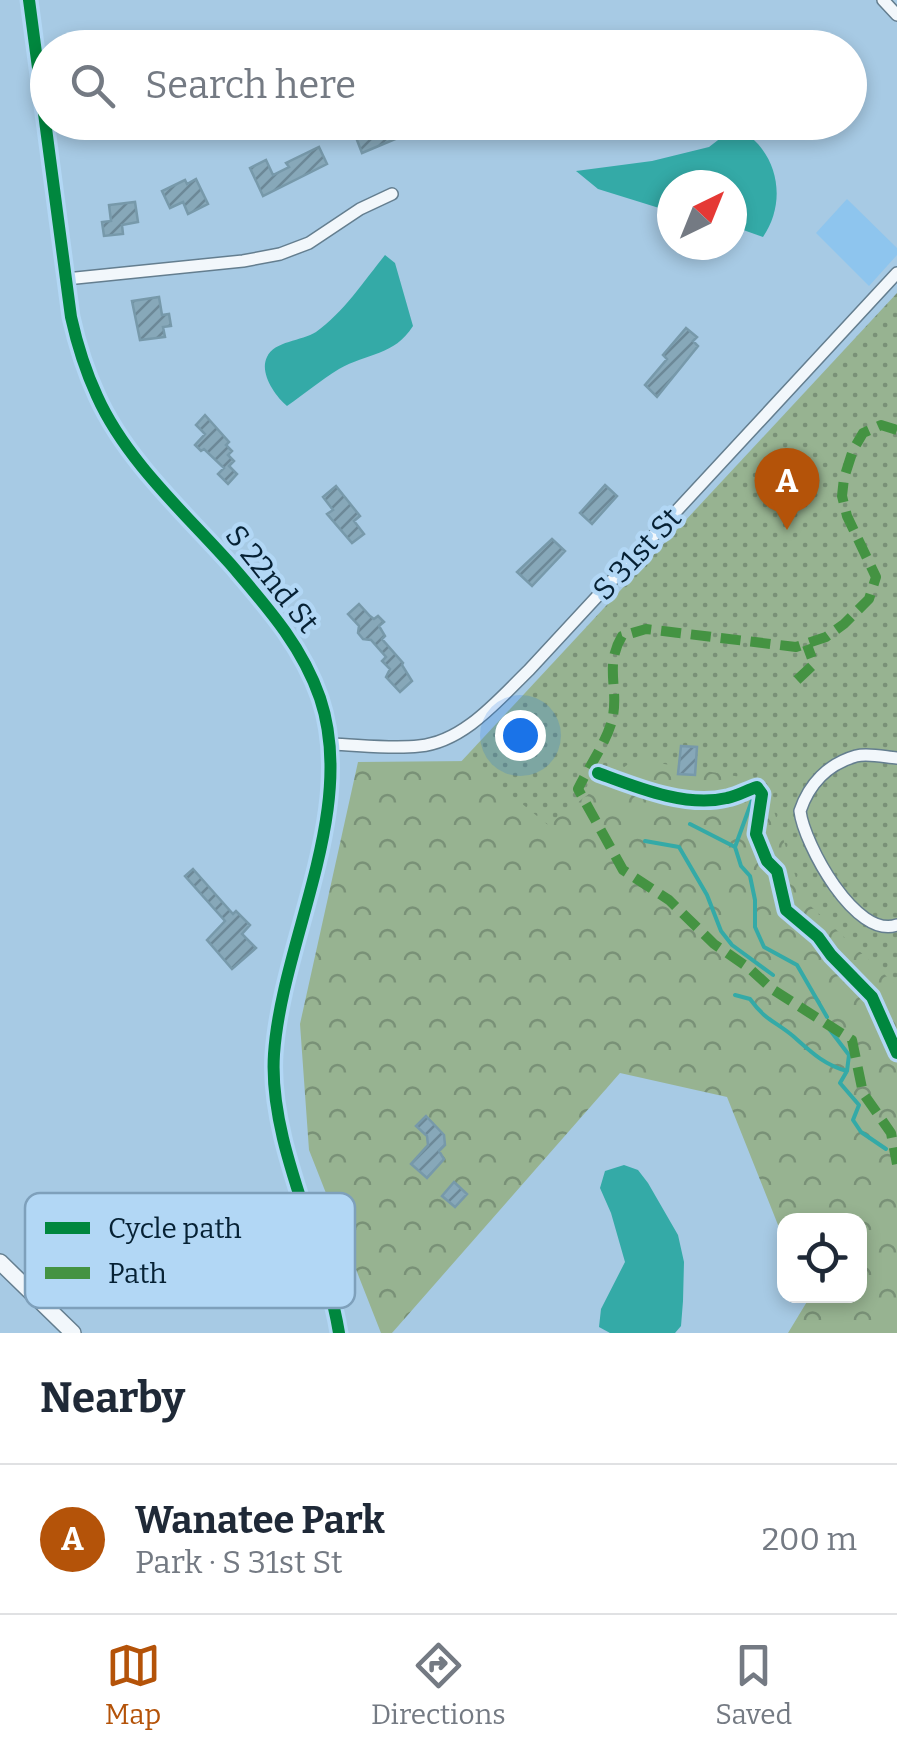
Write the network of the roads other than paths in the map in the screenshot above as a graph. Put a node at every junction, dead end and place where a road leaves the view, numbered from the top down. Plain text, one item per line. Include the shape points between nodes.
1 (28, 0) edge
2 (882, 0) edge
3 (897, 14) edge
4 (32, 30) edge
5 (47, 140) edge
6 (392, 194) dead end
7 (897, 273) edge
8 (66, 279) junction
9 (331, 744) junction
10 (897, 758) edge
11 (897, 925) edge
12 (299, 1193) edge
13 (0, 1262) edge
14 (25, 1286) edge
15 (47, 1308) edge
16 (333, 1308) edge
17 (73, 1333) edge
18 (340, 1333) edge

1 - 4 street, S 22nd St
2 - 3 street
5 - 8 street, S 22nd St
6 - 8 street via 280,254
7 - 9 street, S 31st St via 490,708 455,734 424,746
8 - 9 street, S 22nd St via 80,356 98,399 148,471 302,654
9 - 12 street, S 22nd St via 325,822 274,1057
10 - 11 street via 858,755 832,768 815,780 800,811 812,848 858,914 874,924
13 - 14 main road
15 - 17 main road
16 - 18 street, S 22nd St

